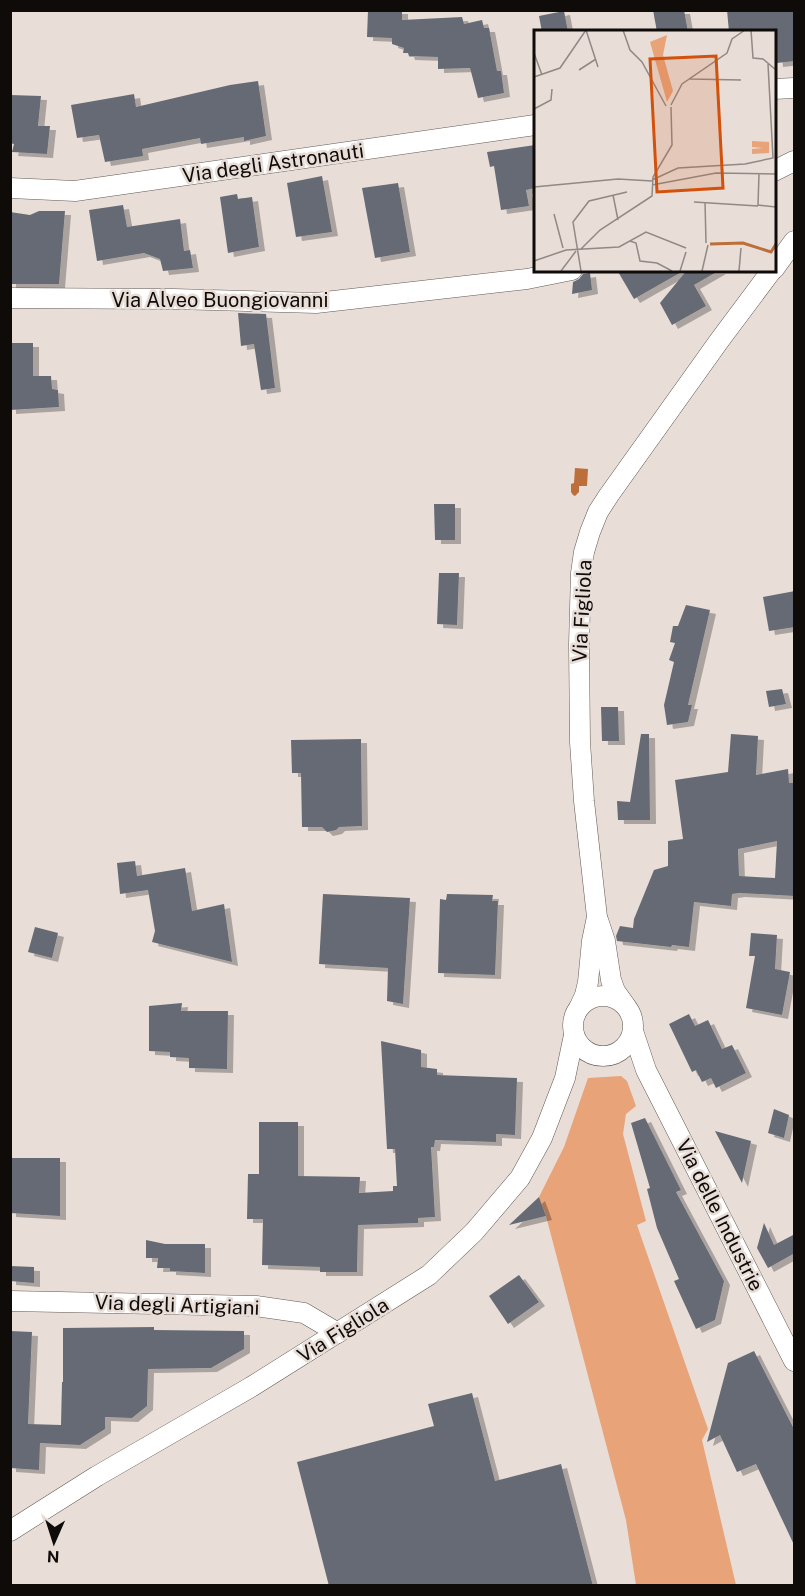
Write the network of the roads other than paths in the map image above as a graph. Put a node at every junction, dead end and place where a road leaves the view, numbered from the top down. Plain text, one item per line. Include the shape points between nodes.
1 (795, 88) edge
2 (775, 89) edge
3 (534, 126) edge
4 (795, 161) edge
5 (775, 171) edge
6 (10, 188) edge
7 (795, 241) edge
8 (775, 266) edge
9 (562, 272) edge
10 (771, 272) edge
11 (10, 298) edge
12 (597, 917) junction
13 (624, 1005) junction
14 (580, 1006) junction
15 (633, 1031) junction
16 (574, 1035) junction
17 (616, 1053) junction
18 (596, 1055) junction
19 (646, 1070) junction
20 (565, 1078) junction
21 (10, 1301) edge
22 (338, 1333) junction
23 (795, 1361) edge
24 (10, 1531) edge

1 - 2 street
3 - 6 street, Via degli Astronauti via 75,191
4 - 5 street
7 - 8 street, Via Figliola
9 - 11 street, Via Alveo Buongiovanni via 316,303
10 - 12 street, Via Figliola via 609,495 584,552 579,644 580,742
12 - 13 street, Via delle Industrie via 611,980
12 - 14 street, Via Figliola via 588,982
13 - 14 street via 617,999 597,996
13 - 15 street, Via delle Industrie via 630,1012
14 - 16 street via 574,1015
15 - 17 street via 624,1048
15 - 19 street, Via delle Industrie
16 - 18 street via 586,1052
16 - 20 street, Via Figliola
17 - 18 street
17 - 19 street
18 - 20 street
19 - 23 street, Via delle Industrie
20 - 22 street, Via Figliola via 542,1138 520,1178 474,1233 429,1275
21 - 22 street, Via degli Artigiani via 256,1306 304,1313
22 - 24 street, Via Figliola

